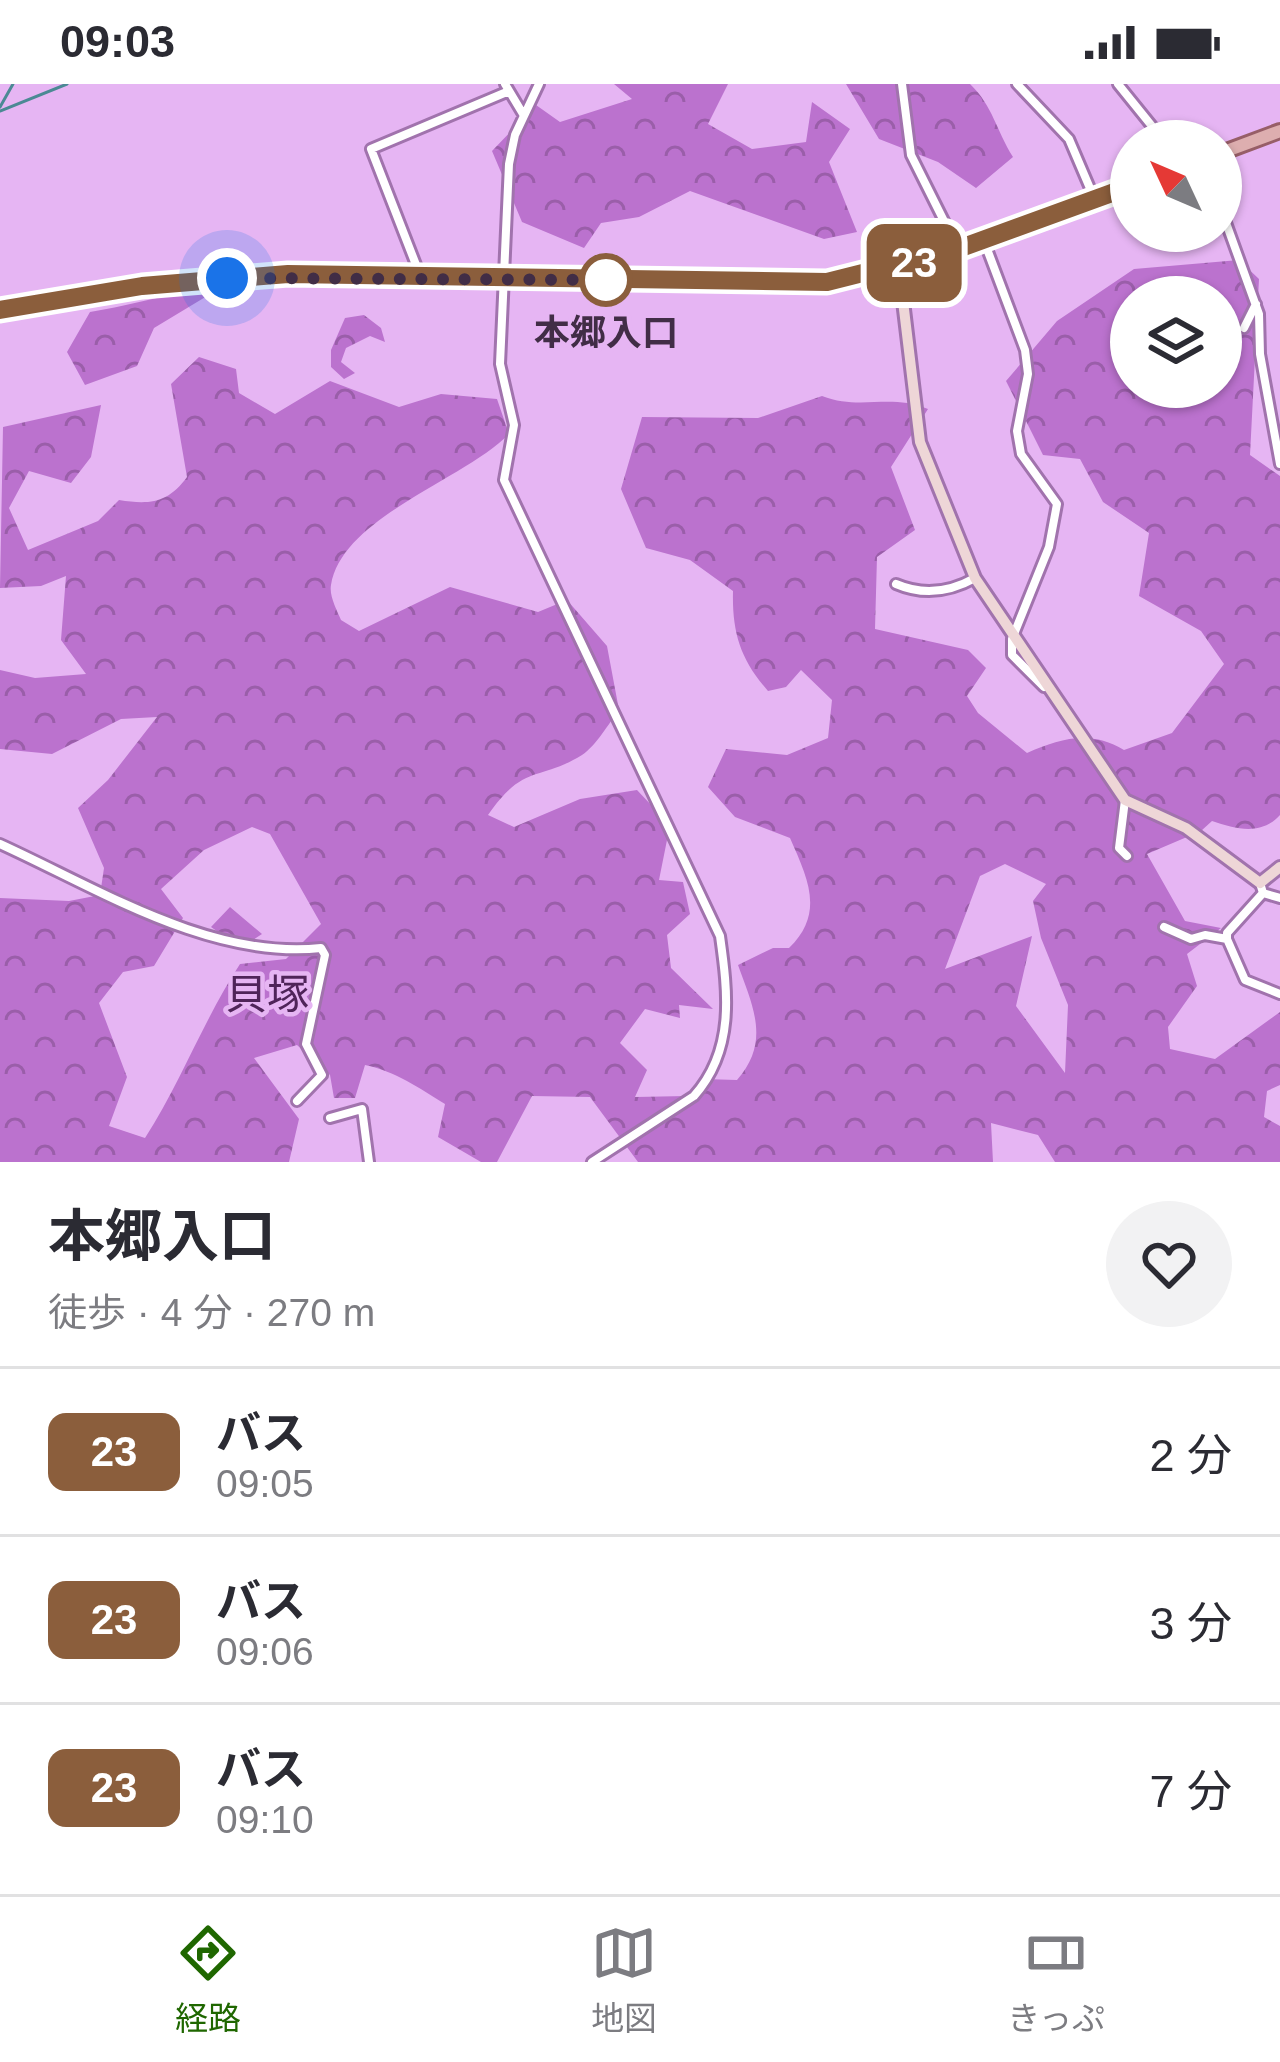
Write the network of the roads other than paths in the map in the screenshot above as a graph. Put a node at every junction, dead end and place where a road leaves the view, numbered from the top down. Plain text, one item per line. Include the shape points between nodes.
1 (539, 84) edge
2 (902, 84) edge
3 (1017, 84) edge
4 (1118, 84) edge
5 (507, 87) edge
6 (523, 115) junction
7 (1147, 120) edge
8 (1280, 131) edge
9 (1242, 145) edge
10 (1110, 194) edge
11 (1095, 200) junction
12 (984, 241) junction
13 (958, 249) junction
14 (1237, 252) edge
15 (899, 268) junction
16 (421, 276) junction
17 (505, 278) junction
18 (1256, 304) junction
19 (0, 310) edge
20 (1244, 328) dead end
21 (1280, 464) edge
22 (975, 578) junction
23 (896, 584) dead end
24 (1016, 635) junction
25 (1125, 800) junction
26 (0, 844) edge
27 (1127, 856) dead end
28 (1280, 867) edge
29 (1261, 888) junction
30 (1280, 898) edge
31 (1164, 927) dead end
32 (1227, 940) junction
33 (1280, 994) edge
34 (297, 1101) dead end
35 (330, 1118) dead end
36 (369, 1162) edge
37 (592, 1162) edge

1 - 6 street
2 - 13 street via 911,155
3 - 11 street via 1069,139
4 - 7 street
5 - 6 street
5 - 16 street via 371,149
6 - 17 street via 509,164
8 - 9 main road
10 - 11 main road
11 - 12 main road
12 - 13 main road
12 - 24 street via 1025,350 1021,454 1057,504
13 - 15 main road
14 - 18 street
15 - 17 main road via 806,284
15 - 22 street via 920,442
16 - 17 main road
16 - 19 main road via 207,279
17 - 37 street via 500,364 514,425 504,481 652,784 720,936 724,968 727,1032 707,1081
18 - 20 street
18 - 21 street
22 - 23 street via 952,590
22 - 24 street
24 - 25 street
25 - 27 street via 1119,848
25 - 29 street via 1186,829
26 - 34 street via 205,935 321,948 306,1044 322,1075
28 - 29 street
29 - 30 street
29 - 32 street
31 - 32 street via 1191,939
32 - 33 street via 1245,980
35 - 36 street via 362,1109

